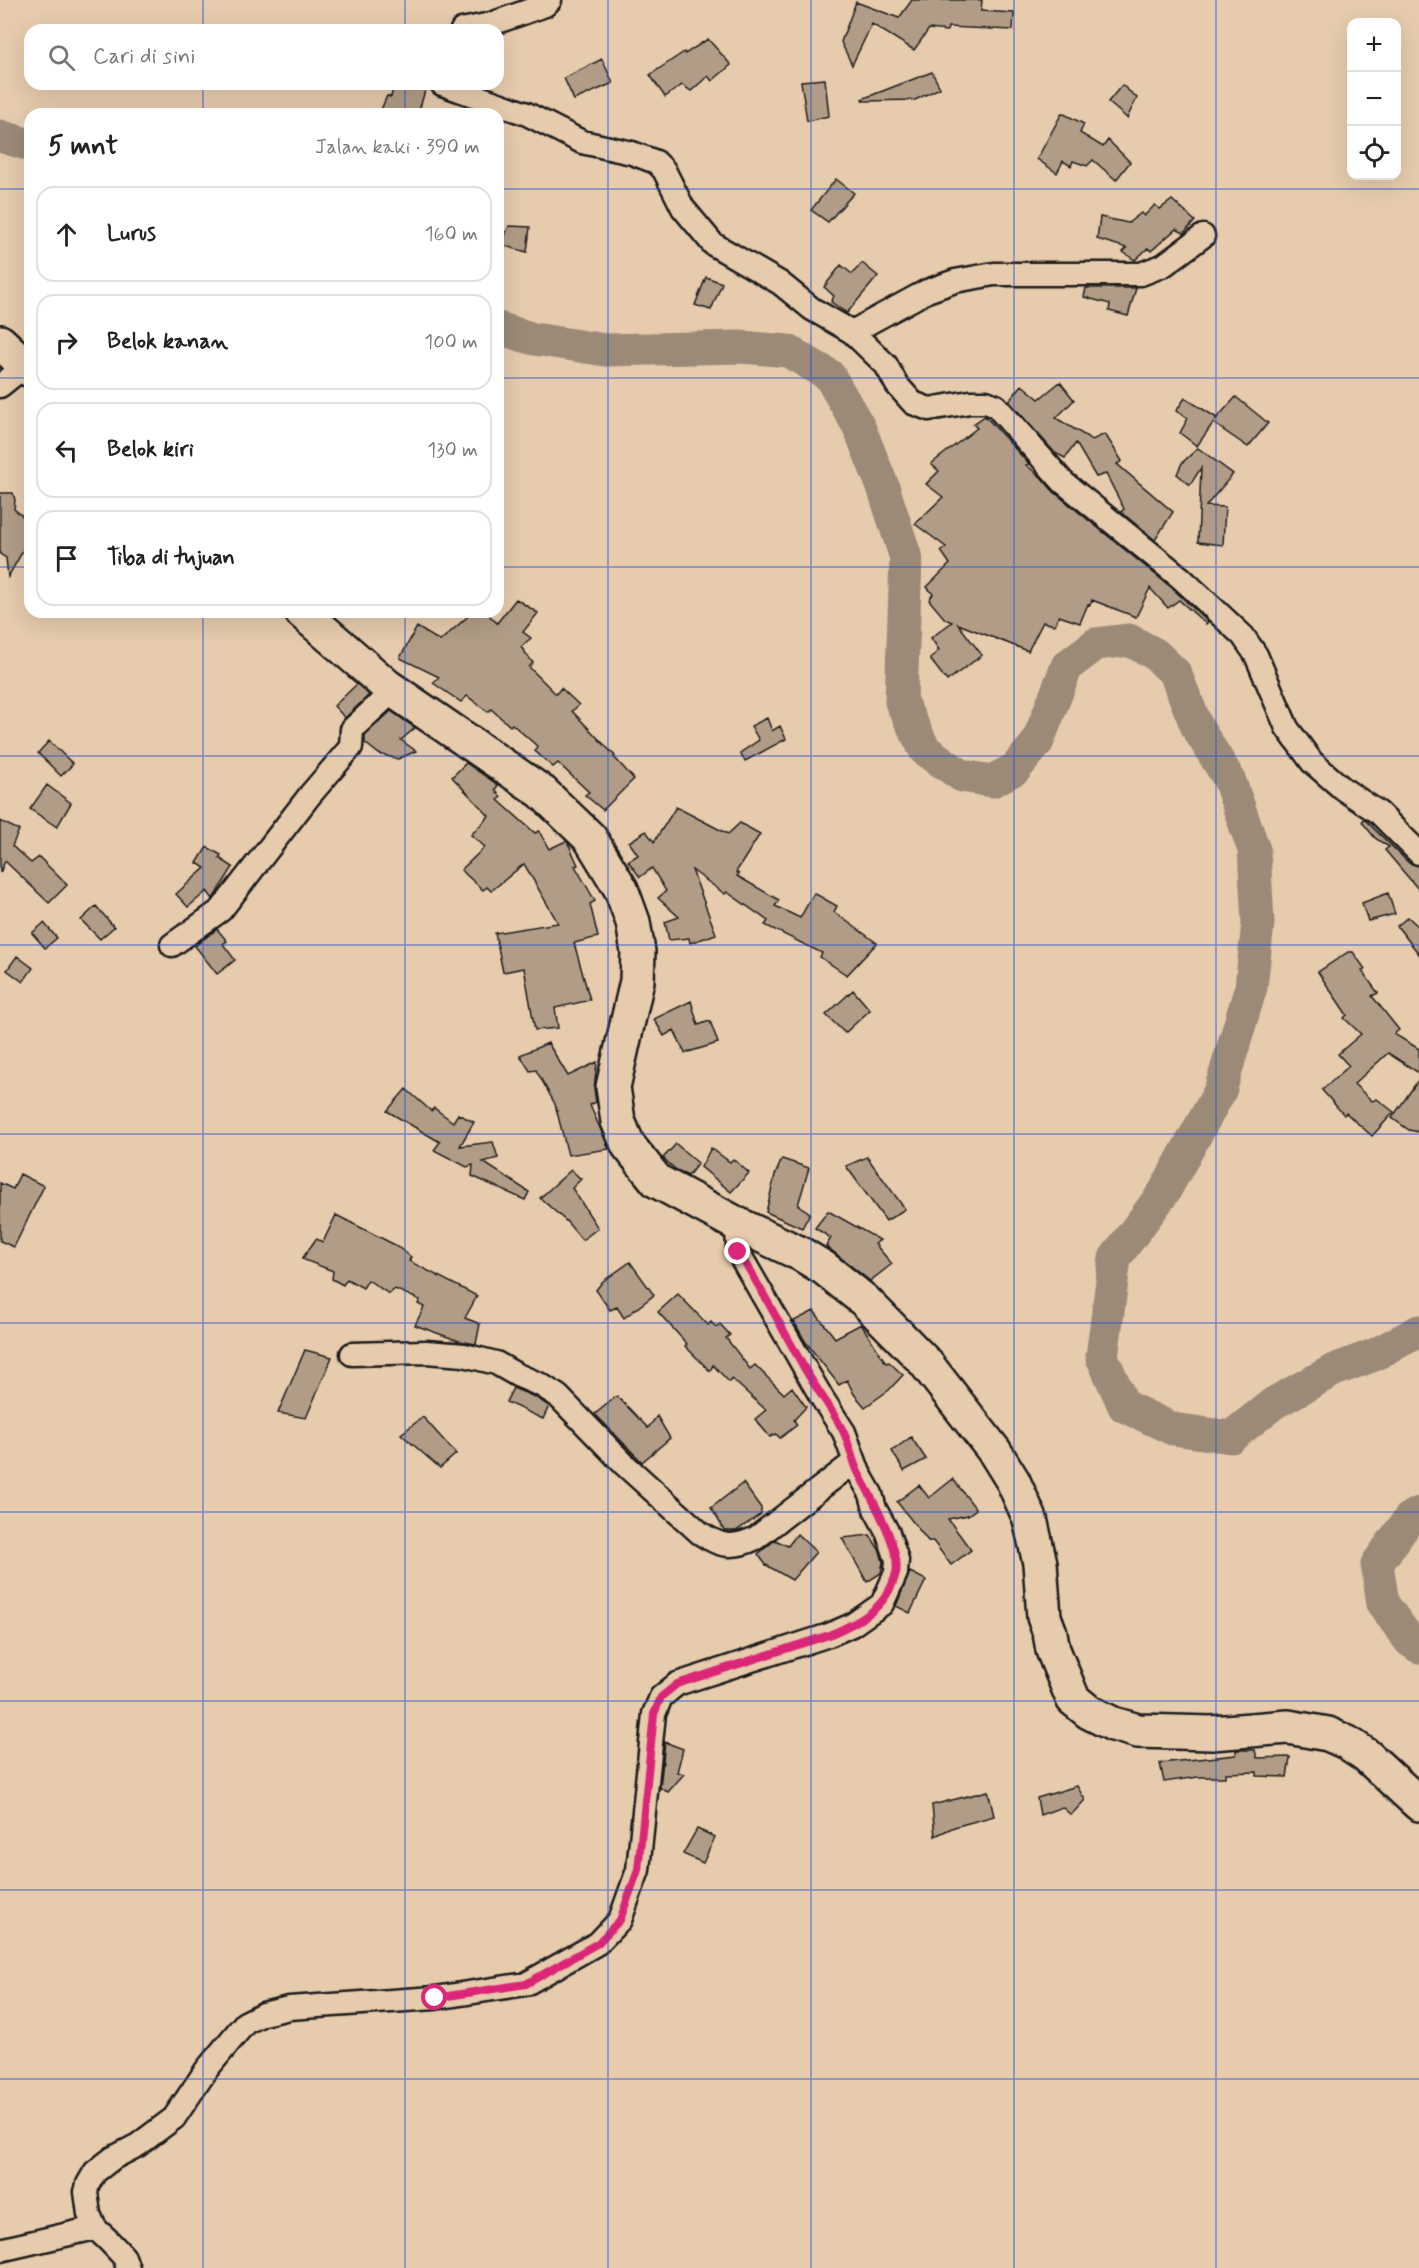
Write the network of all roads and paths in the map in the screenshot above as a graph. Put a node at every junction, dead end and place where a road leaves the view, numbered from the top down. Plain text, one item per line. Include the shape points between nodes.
1 (550, 0) edge
2 (492, 24) edge
3 (459, 90) edge
4 (1203, 236) dead end
5 (852, 332) junction
6 (0, 342) edge
7 (24, 363) edge
8 (24, 370) edge
9 (0, 386) edge
10 (309, 618) edge
11 (394, 690) junction
12 (1419, 853) edge
13 (172, 945) dead end
14 (737, 1224) junction
15 (352, 1354) dead end
16 (854, 1462) junction
17 (1419, 1804) edge
18 (94, 2228) junction
19 (0, 2250) edge
20 (128, 2268) edge

1 - 2 street
3 - 5 street via 527,114 582,142 656,162 683,208 712,244 780,283 812,309
4 - 5 street via 1164,265 1141,274 994,274 955,281 927,291
5 - 12 street via 886,365 897,386 913,403 929,409 970,402 996,406 1063,482 1181,578 1243,636 1256,655 1287,728 1312,762 1379,813
6 - 7 highway
8 - 9 street
10 - 11 highway
11 - 13 street via 352,729 351,747 221,910
11 - 14 highway via 542,792 590,838 621,889 638,952 634,999 613,1087 618,1121 628,1145 657,1181
14 - 16 street via 738,1252 844,1432
14 - 17 highway via 801,1254 865,1301 926,1362 995,1452 1030,1519 1040,1563 1044,1617 1073,1699 1107,1721 1138,1731 1212,1733 1288,1727 1328,1734 1366,1755
15 - 16 street via 464,1355 496,1363 541,1385 558,1396 625,1465 700,1533 727,1546 756,1538
16 - 18 street via 897,1560 896,1573 882,1604 837,1632 677,1684 661,1697 654,1714 638,1870 620,1920 598,1943 526,1984 435,1998 289,2008 245,2023 174,2118 95,2172 86,2192
18 - 19 street
18 - 20 street via 123,2257

